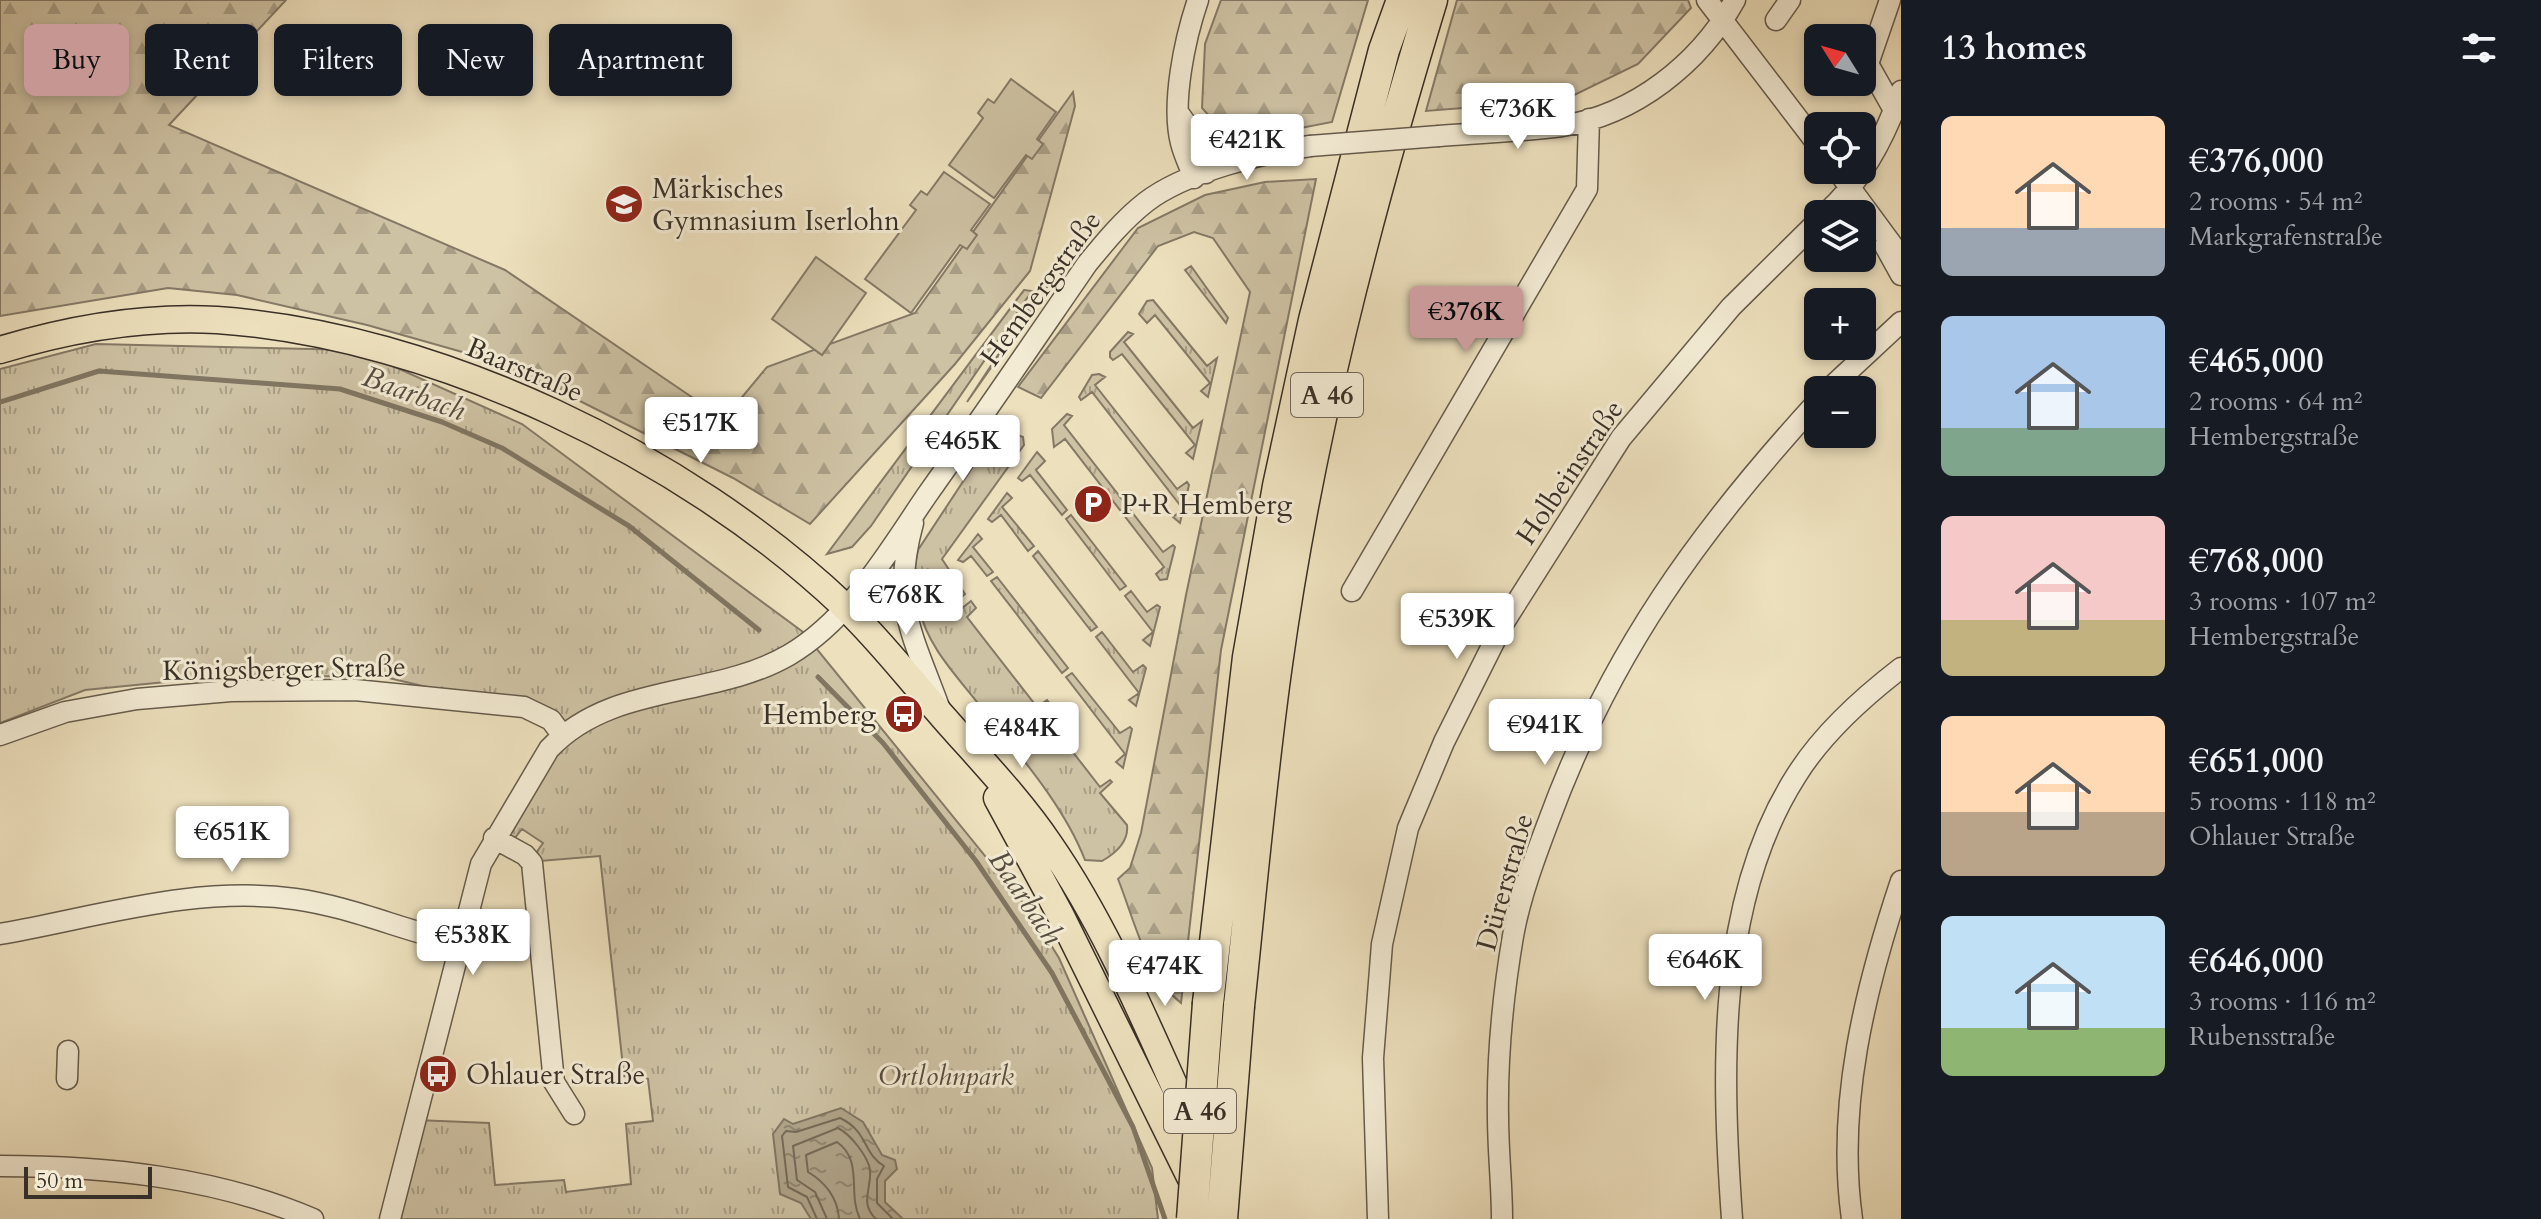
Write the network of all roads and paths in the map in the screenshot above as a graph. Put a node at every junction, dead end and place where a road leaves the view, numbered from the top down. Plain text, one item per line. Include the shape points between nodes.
1 (1198, 0) edge
2 (1402, 0) edge
3 (1432, 0) edge
4 (1441, 0) edge
5 (1707, 0) edge
6 (1735, 0) edge
7 (1790, 0) edge
8 (1890, 0) edge
9 (1776, 20) dead end
10 (1723, 21) junction
11 (1898, 101) edge
12 (1589, 119) junction
13 (1804, 127) edge
14 (1393, 130) junction
15 (1200, 176) junction
16 (1848, 184) edge
17 (1852, 190) junction
18 (1841, 200) edge
19 (1859, 200) edge
20 (1876, 224) edge
21 (1876, 227) edge
22 (1804, 235) edge
23 (1901, 257) edge
24 (1901, 275) edge
25 (1901, 322) edge
26 (0, 350) edge
27 (1843, 376) edge
28 (1804, 417) edge
29 (916, 511) junction
30 (1352, 591) dead end
31 (846, 608) junction
32 (1901, 668) edge
33 (942, 716) junction
34 (0, 735) edge
35 (562, 735) junction
36 (966, 742) junction
37 (494, 838) junction
38 (1901, 881) edge
39 (0, 934) edge
40 (459, 943) junction
41 (574, 1114) dead end
42 (0, 1166) edge
43 (313, 1219) edge
44 (390, 1219) edge
45 (1192, 1219) edge
46 (1210, 1219) edge
47 (1222, 1219) edge
48 (1236, 1219) edge
49 (1378, 1219) edge
50 (1502, 1219) edge
51 (1732, 1219) edge
52 (1852, 1219) edge

1 - 15 street via 1184,55 1179,113 1194,135
2 - 45 highway, A 46, bridge via 1317,305 1248,657 1208,1003
3 - 14 highway, A 46
4 - 14 highway
5 - 10 street
6 - 10 street, Hembergstraße
7 - 9 street
8 - 11 street via 1868,64
10 - 12 street, Hembergstraße via 1697,56 1670,78
10 - 13 street
11 - 17 street
12 - 15 street, Hembergstraße, bridge via 1563,126 1310,146 1260,155
12 - 30 street via 1587,189
14 - 47 highway, A 46, bridge via 1303,508 1277,664 1239,1006
15 - 29 street, Hembergstraße via 1149,199 1118,226
16 - 17 street
17 - 18 street
17 - 19 street
20 - 23 street
21 - 24 street
22 - 49 street, Holbeinstraße via 1731,307 1621,438 1503,624 1444,742 1408,828 1382,944 1373,1058
25 - 27 street
26 - 31 main road, Baarstraße via 76,330 173,320 217,320 366,342 531,403 638,456 736,519
28 - 50 street, Dürerstraße via 1726,505 1678,571 1601,695 1564,780 1514,932 1507,979 1498,1115
29 - 31 street, Hembergstraße
29 - 33 street, Hembergstraße via 903,559 902,603
31 - 33 main road, Baarstraße
31 - 35 street, Hembergstraße via 813,639 754,671 612,707
32 - 51 street via 1824,738 1797,774 1771,822 1758,861 1727,1007 1725,1118
33 - 36 main road, Baarstraße
34 - 35 street, Königsberger Straße via 65,712 137,699 231,691 355,690 524,707 551,720
35 - 37 street
36 - 46 main road, Baarstraße via 1054,903
36 - 48 main road, Baarstraße via 1049,844 1083,897
37 - 40 street via 481,864
37 - 41 street via 532,863 554,1082
38 - 52 street via 1876,959 1854,1064 1849,1132
39 - 40 street via 142,906 247,896 309,901
40 - 44 street
42 - 43 street via 83,1168 179,1181 248,1196

